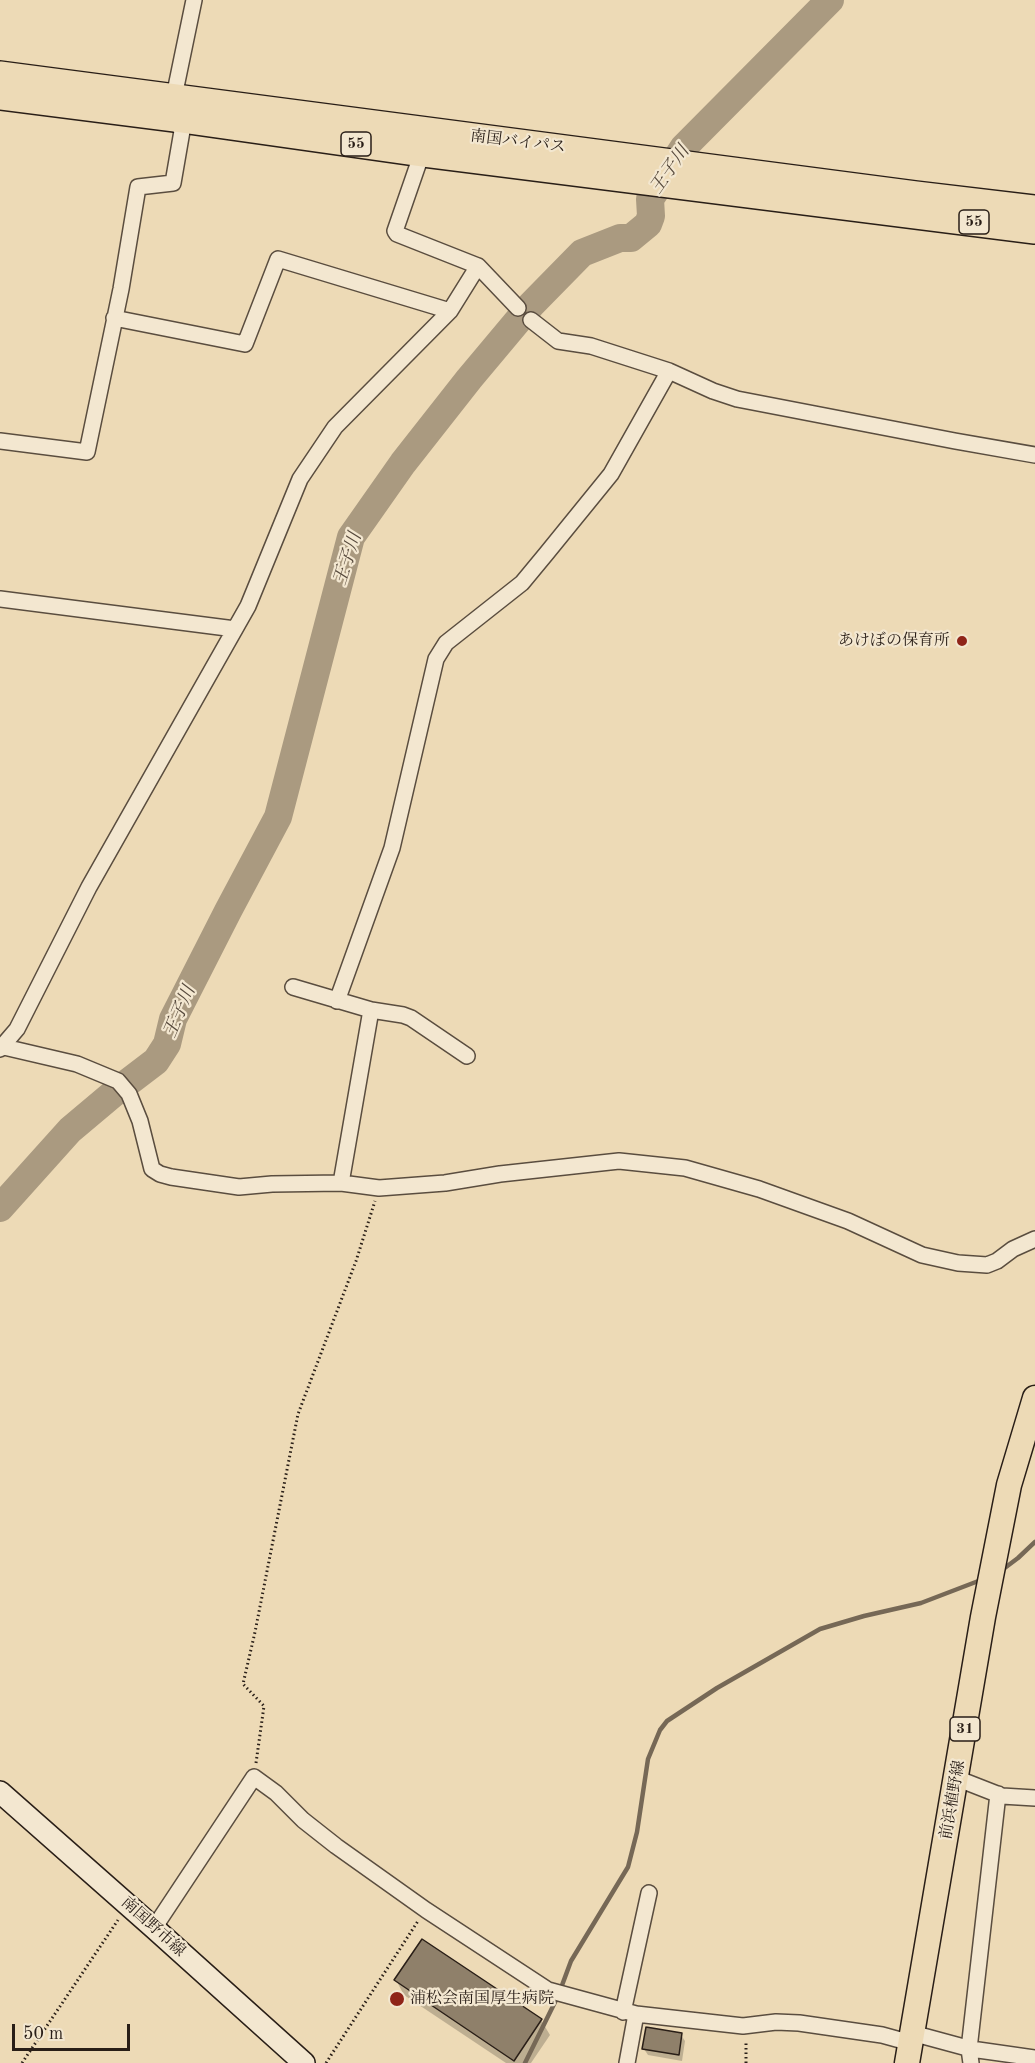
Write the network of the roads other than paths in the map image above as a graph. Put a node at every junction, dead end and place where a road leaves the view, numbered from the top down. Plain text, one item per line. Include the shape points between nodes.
1 (194, 0) edge
2 (0, 75) edge
3 (0, 96) edge
4 (114, 100) junction
5 (175, 108) junction
6 (422, 153) junction
7 (608, 165) junction
8 (915, 204) junction
9 (1035, 209) edge
10 (1035, 230) edge
11 (478, 266) junction
12 (519, 308) dead end
13 (450, 311) junction
14 (114, 318) junction
15 (531, 320) dead end
16 (669, 371) junction
17 (0, 441) edge
18 (1035, 455) edge
19 (0, 599) edge
20 (235, 628) junction
21 (293, 987) dead end
22 (337, 1000) junction
23 (371, 1010) junction
24 (1, 1047) edge
25 (467, 1056) dead end
26 (341, 1183) junction
27 (1035, 1239) edge
28 (1035, 1398) edge
29 (956, 1778) junction
30 (0, 1792) edge
31 (998, 1794) junction
32 (1035, 1798) edge
33 (649, 1893) dead end
34 (154, 1928) junction
35 (629, 2013) junction
36 (910, 2046) edge
37 (282, 2053) edge
38 (970, 2056) edge
39 (1035, 2058) edge
40 (304, 2063) edge
41 (627, 2063) edge

1 - 5 street
2 - 4 highway, 南国バイパス / 55
3 - 4 highway, 南国バイパス / 55
4 - 5 highway, 南国バイパス / 55
5 - 6 highway, 南国バイパス / 55
5 - 7 highway, 南国バイパス / 55
5 - 14 street via 182,131 173,183 138,186
6 - 7 highway, 南国バイパス / 55
6 - 11 street via 395,231
7 - 8 highway, 南国バイパス / 55
8 - 9 highway, 南国バイパス / 55
8 - 10 highway, 南国バイパス / 55
11 - 12 street
11 - 13 street
13 - 14 street via 278,259 245,344
13 - 20 street via 335,427 300,479 248,606
14 - 17 street via 87,452
15 - 16 street via 558,341 591,346
16 - 18 street via 713,391 762,405
16 - 22 street via 611,474 522,584 446,643 436,659 392,848
19 - 20 street
20 - 24 street via 89,887 17,1029
21 - 22 street
22 - 23 street
23 - 25 street via 411,1018
23 - 26 street
24 - 26 street via 77,1064 117,1081 129,1094 152,1169 160,1174 239,1187
26 - 27 street via 379,1188 445,1183 619,1161 685,1168 759,1189 848,1221 922,1255 958,1263 987,1265
28 - 29 main road, 前浜植野線 / 31 via 1009,1485
29 - 31 street
29 - 36 main road, 前浜植野線 / 31
30 - 34 main road, 南国野市線
31 - 32 street
31 - 38 street
33 - 35 street
34 - 35 street via 254,1777 336,1846 548,1990
34 - 37 main road, 南国野市線
35 - 36 street via 746,2025 800,2023 882,2035
35 - 41 street
36 - 38 street
37 - 40 main road, 南国野市線
38 - 39 street

